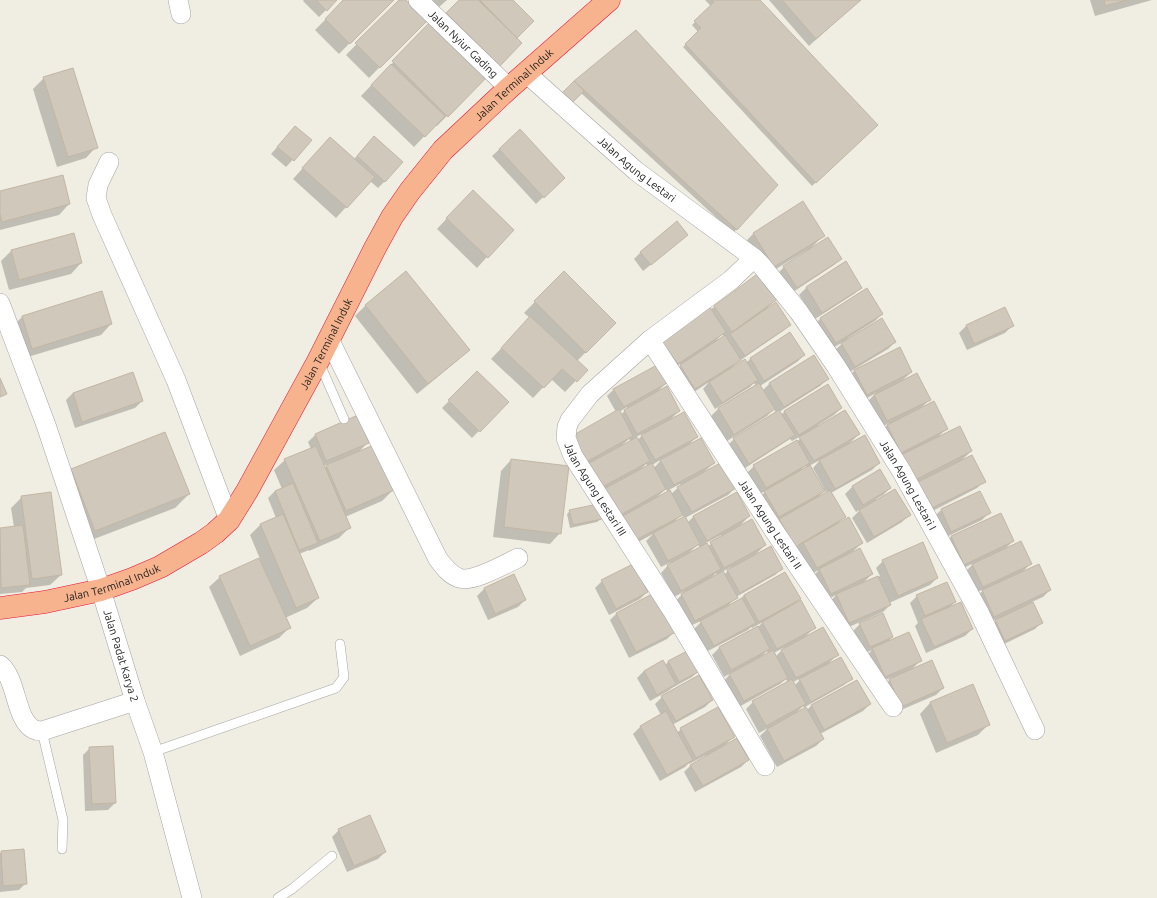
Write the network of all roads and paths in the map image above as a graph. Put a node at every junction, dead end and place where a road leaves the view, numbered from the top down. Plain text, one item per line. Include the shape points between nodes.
1 (418, 0) edge
2 (608, 0) edge
3 (526, 73) junction
4 (509, 88) junction
5 (109, 162) dead end
6 (754, 258) junction
7 (0, 303) edge
8 (329, 339) junction
9 (650, 340) junction
10 (318, 361) junction
11 (344, 419) dead end
12 (228, 520) junction
13 (518, 558) dead end
14 (101, 590) junction
15 (0, 608) edge
16 (340, 644) dead end
17 (0, 665) edge
18 (135, 701) junction
19 (893, 707) dead end
20 (1034, 730) dead end
21 (42, 731) junction
22 (153, 752) junction
23 (765, 766) dead end
24 (62, 849) dead end
25 (332, 856) dead end
26 (192, 898) edge
27 (278, 898) edge

1 - 4 street, Jalan Nyiur Gading
2 - 3 highway, Jalan Terminal Induk
3 - 4 highway, Jalan Terminal Induk
3 - 6 street, Jalan Agung Lestari via 636,171
4 - 8 highway, Jalan Terminal Induk via 443,150 410,191 378,242
5 - 12 street via 98,185 96,198 176,380
6 - 9 street, Jalan Agung Lestari III via 731,280
6 - 20 street, Jalan Agung Lestari I via 799,312 902,472 979,612
7 - 14 street, Jalan Padat Karya 2 via 46,425
8 - 10 highway, Jalan Terminal Induk
8 - 13 street via 444,567 462,579 473,578
9 - 19 street, Jalan Agung Lestari II via 770,525
9 - 23 street, Jalan Agung Lestari III via 590,394 570,420 566,438 576,461 672,610
10 - 11 lane
10 - 12 highway, Jalan Terminal Induk via 247,491
12 - 14 highway, Jalan Terminal Induk via 201,543 160,567
14 - 15 highway, Jalan Terminal Induk
14 - 18 street, Jalan Padat Karya 2
16 - 22 lane via 344,676 336,688
17 - 21 street via 11,682 24,720 32,729
18 - 21 street
18 - 22 street, Jalan Padat Karya 2
21 - 24 lane via 63,820
22 - 26 street, Jalan Padat Karya 2
25 - 27 lane

